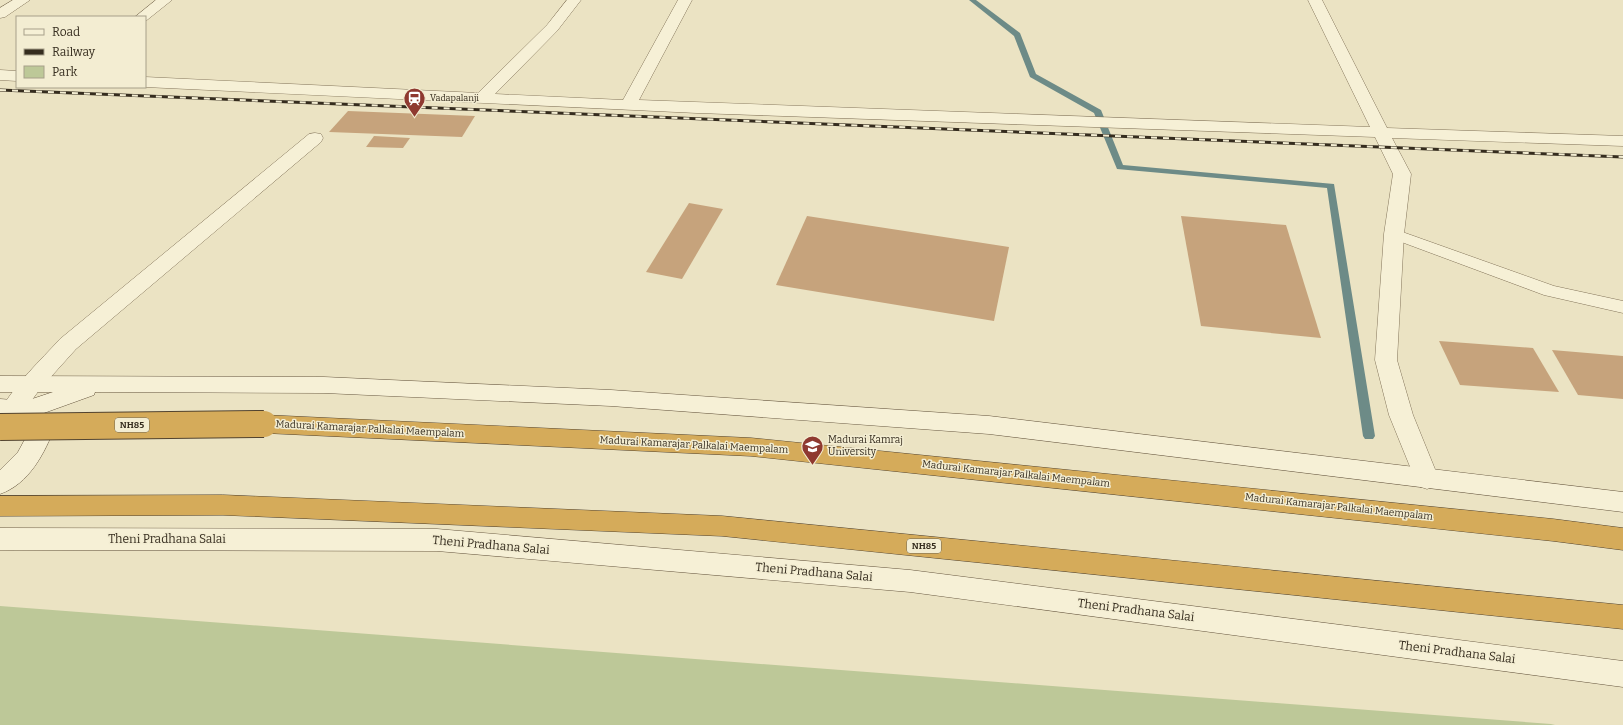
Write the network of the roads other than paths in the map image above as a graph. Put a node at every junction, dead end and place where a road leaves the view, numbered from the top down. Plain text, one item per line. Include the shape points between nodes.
1 (23, 0) edge
2 (165, 0) edge
3 (574, 0) edge
4 (685, 0) edge
5 (1315, 0) edge
6 (0, 14) edge
7 (143, 16) edge
8 (0, 75) edge
9 (16, 76) edge
10 (146, 82) edge
11 (482, 98) junction
12 (628, 105) junction
13 (1380, 132) junction
14 (315, 138) dead end
15 (1623, 141) edge
16 (1394, 234) junction
17 (1623, 307) edge
18 (32, 383) junction
19 (0, 384) edge
20 (99, 384) junction
21 (10, 413) edge
22 (1427, 479) junction
23 (0, 484) edge
24 (1623, 502) edge
25 (0, 506) edge
26 (0, 539) edge
27 (1623, 539) edge
28 (1623, 617) edge
29 (1623, 674) edge

1 - 6 street
2 - 7 street
3 - 11 street via 552,28
4 - 12 street
5 - 13 street
8 - 9 street
10 - 11 street
11 - 12 street
12 - 13 street
13 - 15 street
13 - 16 street via 1402,174
14 - 18 street via 68,344
16 - 17 lane via 1550,291
16 - 22 street via 1386,360 1401,415
18 - 19 street
18 - 20 street
18 - 21 street
20 - 21 street
20 - 22 street via 324,385 610,398 989,425
21 - 23 street via 43,426 35,447 18,470
21 - 27 highway, Madurai Kamarajar Palkalai Maempalam / NH85, bridge via 751,447
22 - 24 street
25 - 28 highway, NH85 via 222,505 722,526
26 - 29 street, Theni Pradhana Salai via 445,540 910,581

